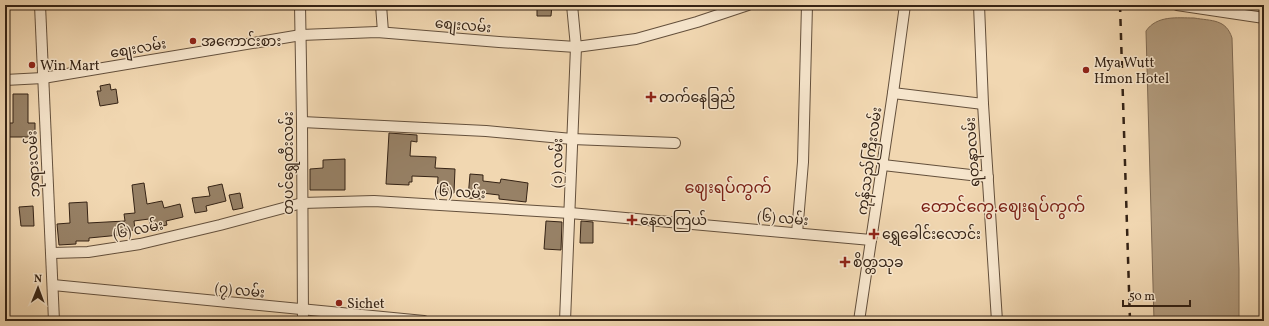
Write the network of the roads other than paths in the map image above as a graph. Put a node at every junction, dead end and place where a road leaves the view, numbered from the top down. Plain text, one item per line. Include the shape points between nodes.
1 (40, 5) edge
2 (300, 5) edge
3 (381, 5) edge
4 (572, 5) edge
5 (748, 5) edge
6 (807, 5) edge
7 (905, 5) edge
8 (979, 5) edge
9 (1177, 5) edge
10 (1240, 10) edge
11 (1264, 18) edge
12 (383, 32) junction
13 (301, 35) junction
14 (576, 46) junction
15 (43, 78) junction
16 (5, 80) edge
17 (893, 93) junction
18 (983, 104) junction
19 (302, 122) junction
20 (572, 139) junction
21 (675, 143) dead end
22 (882, 164) junction
23 (988, 178) junction
24 (302, 203) junction
25 (570, 213) junction
26 (797, 233) junction
27 (871, 240) junction
28 (52, 253) junction
29 (53, 285) junction
30 (304, 310) junction
31 (54, 321) edge
32 (303, 321) edge
33 (424, 321) edge
34 (565, 321) edge
35 (859, 321) edge
36 (997, 321) edge

1 - 15 street, ဘုရားလမ်း
2 - 13 street, တပင်ရွှေထီးလမ်း
3 - 12 street
4 - 14 street, (၁) လမ်း
5 - 14 street, စျေးလမ်း via 636,39
6 - 26 street via 803,162
7 - 17 street, ကုန်သည်ကြီးလမ်း
8 - 18 street, ရတနာလမ်း
9 - 10 street
10 - 11 street
12 - 13 street, စျေးလမ်း
12 - 14 street, စျေးလမ်း
13 - 15 street, စျေးလမ်း
13 - 19 street, တပင်ရွှေထီးလမ်း
14 - 20 street, (၁) လမ်း
15 - 16 street, စျေးလမ်း
15 - 28 street, ဘုရားလမ်း
17 - 18 street
17 - 22 street, ကုန်သည်ကြီးလမ်း
18 - 23 street, ရတနာလမ်း
19 - 20 street via 486,131
19 - 24 street, တပင်ရွှေထီးလမ်း
20 - 21 street
20 - 25 street, (၁) လမ်း
22 - 23 street
22 - 27 street, ကုန်သည်ကြီးလမ်း
23 - 36 street, ရတနာလမ်း
24 - 25 street, (၆) လမ်း via 374,201
24 - 28 street, (၆) လမ်း via 140,244 88,252
24 - 30 street, တပင်ရွှေထီးလမ်း
25 - 26 street, (၆) လမ်း
25 - 34 street, (၁) လမ်း
26 - 27 street, (၆) လမ်း
27 - 35 street, ကုန်သည်ကြီးလမ်း
28 - 29 street, ဘုရားလမ်း
29 - 30 street, (၇) လမ်း
29 - 31 street, ဘုရားလမ်း
30 - 32 street, တပင်ရွှေထီးလမ်း
30 - 33 street, (၇) လမ်း

